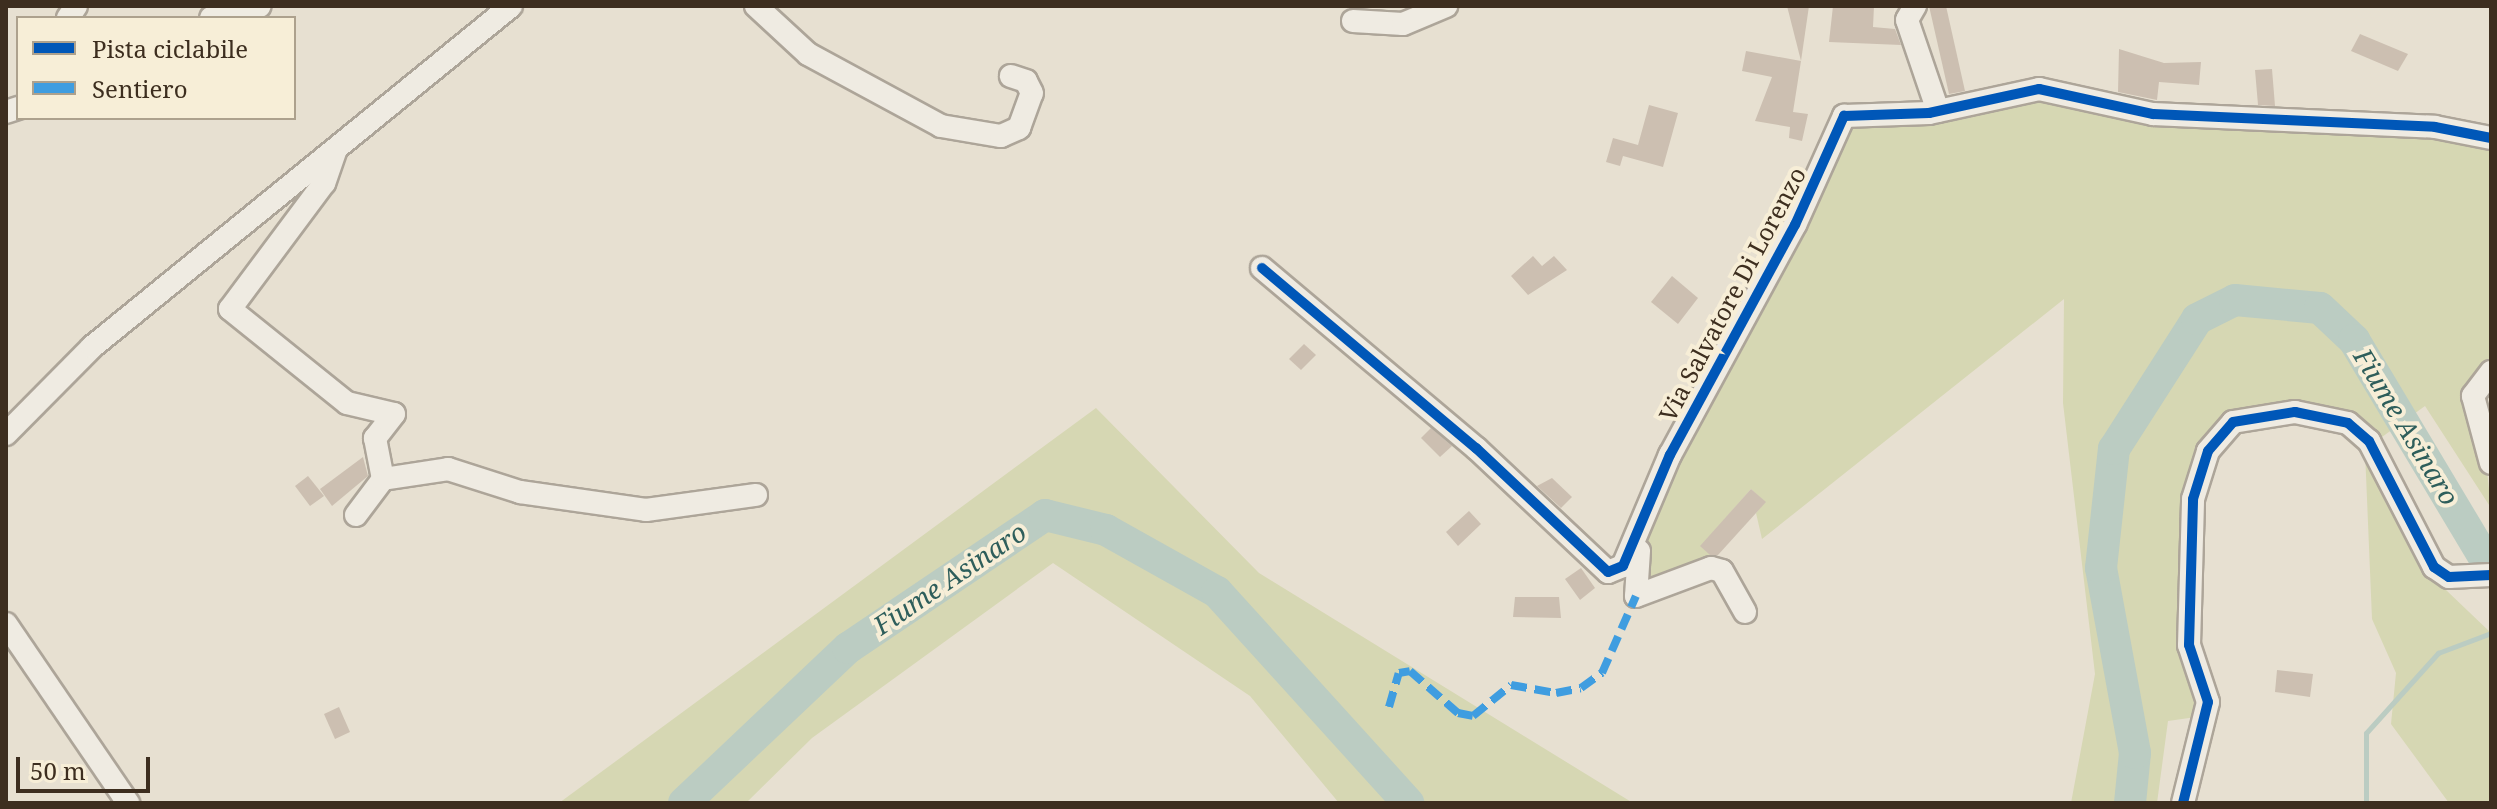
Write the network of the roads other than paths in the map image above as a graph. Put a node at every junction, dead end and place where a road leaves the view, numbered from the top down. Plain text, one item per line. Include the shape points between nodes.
1 (260, 6) edge
2 (511, 6) edge
3 (756, 6) edge
4 (1446, 6) edge
5 (1915, 6) edge
6 (219, 16) edge
7 (1353, 21) dead end
8 (1011, 76) dead end
9 (1938, 111) junction
10 (2491, 138) edge
11 (336, 148) junction
12 (1262, 268) dead end
13 (2491, 372) edge
14 (6, 434) edge
15 (2491, 463) edge
16 (383, 479) junction
17 (756, 495) dead end
18 (1649, 507) junction
19 (356, 515) dead end
20 (2491, 575) edge
21 (1745, 612) dead end
22 (6, 624) edge
23 (128, 803) edge
24 (2183, 803) edge

1 - 6 street
2 - 11 street
3 - 8 street via 808,54 941,126 1001,136 1029,116 1032,93 1026,81
4 - 7 street via 1403,24
5 - 9 street via 1907,20
9 - 10 street, Via Salvatore Di Lorenzo via 2039,89 2153,114 2435,127
9 - 18 street, Via Salvatore Di Lorenzo via 1864,111 1838,121 1795,225 1736,322
11 - 14 street via 92,347
11 - 16 street via 324,183 230,309 347,403 394,414 375,438
12 - 18 street, Via Salvatore Di Lorenzo via 1476,448 1608,572 1623,566
13 - 15 street via 2473,396
16 - 17 street via 448,469 520,492 646,510
16 - 19 street
18 - 21 street via 1631,585 1636,596 1711,568 1722,571
20 - 24 street via 2449,577 2434,567 2369,441 2348,423 2295,412 2233,422 2208,451 2193,499 2189,645 2208,702
22 - 23 street

